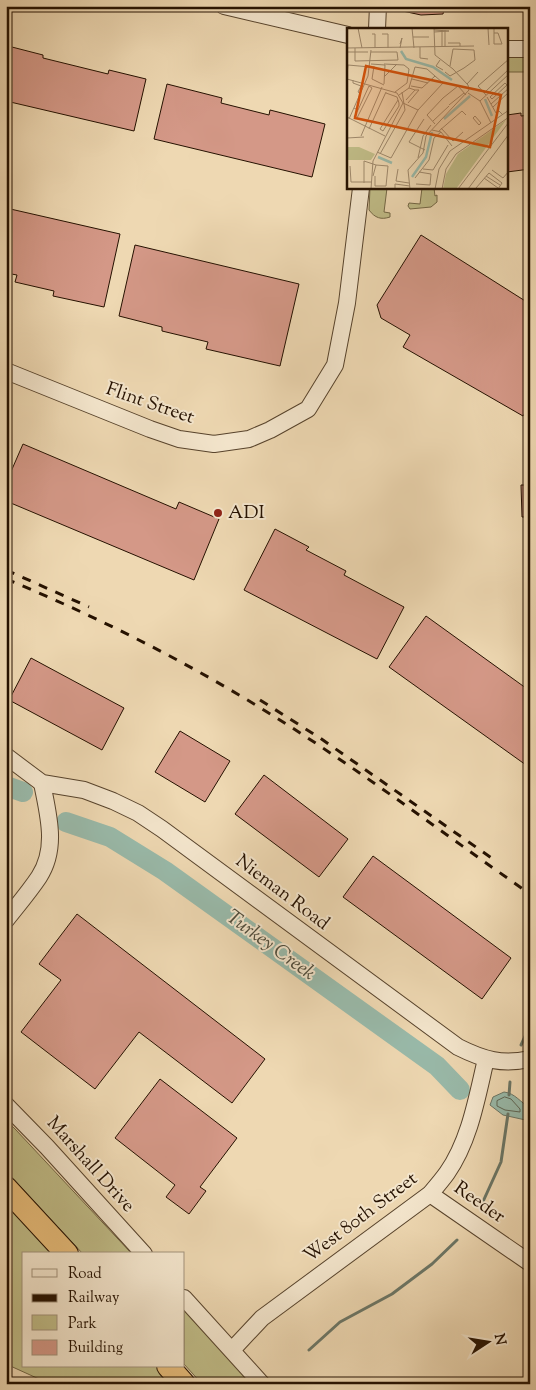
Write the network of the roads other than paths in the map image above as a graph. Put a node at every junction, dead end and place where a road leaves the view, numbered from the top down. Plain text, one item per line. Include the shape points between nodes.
1 (224, 6) edge
2 (378, 6) edge
3 (377, 28) edge
4 (347, 34) edge
5 (508, 49) edge
6 (530, 49) edge
7 (361, 189) edge
8 (6, 371) edge
9 (6, 756) edge
10 (42, 783) junction
11 (6, 920) edge
12 (486, 1059) junction
13 (530, 1059) edge
14 (6, 1105) edge
15 (6, 1188) edge
16 (430, 1194) junction
17 (65, 1252) edge
18 (142, 1252) edge
19 (530, 1263) edge
20 (185, 1299) edge
21 (232, 1350) junction
22 (170, 1368) edge
23 (184, 1384) edge
24 (262, 1384) edge

1 - 4 street
2 - 3 street
5 - 6 street
7 - 8 street, Flint Street via 347,303 335,365 308,409 270,430 249,439 214,444 179,438
9 - 10 street, Nieman Road
10 - 11 street via 50,828 47,859 40,876
10 - 12 street, Nieman Road via 84,790 138,813 458,1047
12 - 13 street, Nieman Road via 509,1063
12 - 16 street, West 80th Street via 462,1146 448,1172
14 - 18 street, Marshall Drive
15 - 17 highway
16 - 19 street, Reeder
16 - 21 street, West 80th Street via 262,1318
20 - 21 street
21 - 24 street
22 - 23 highway

